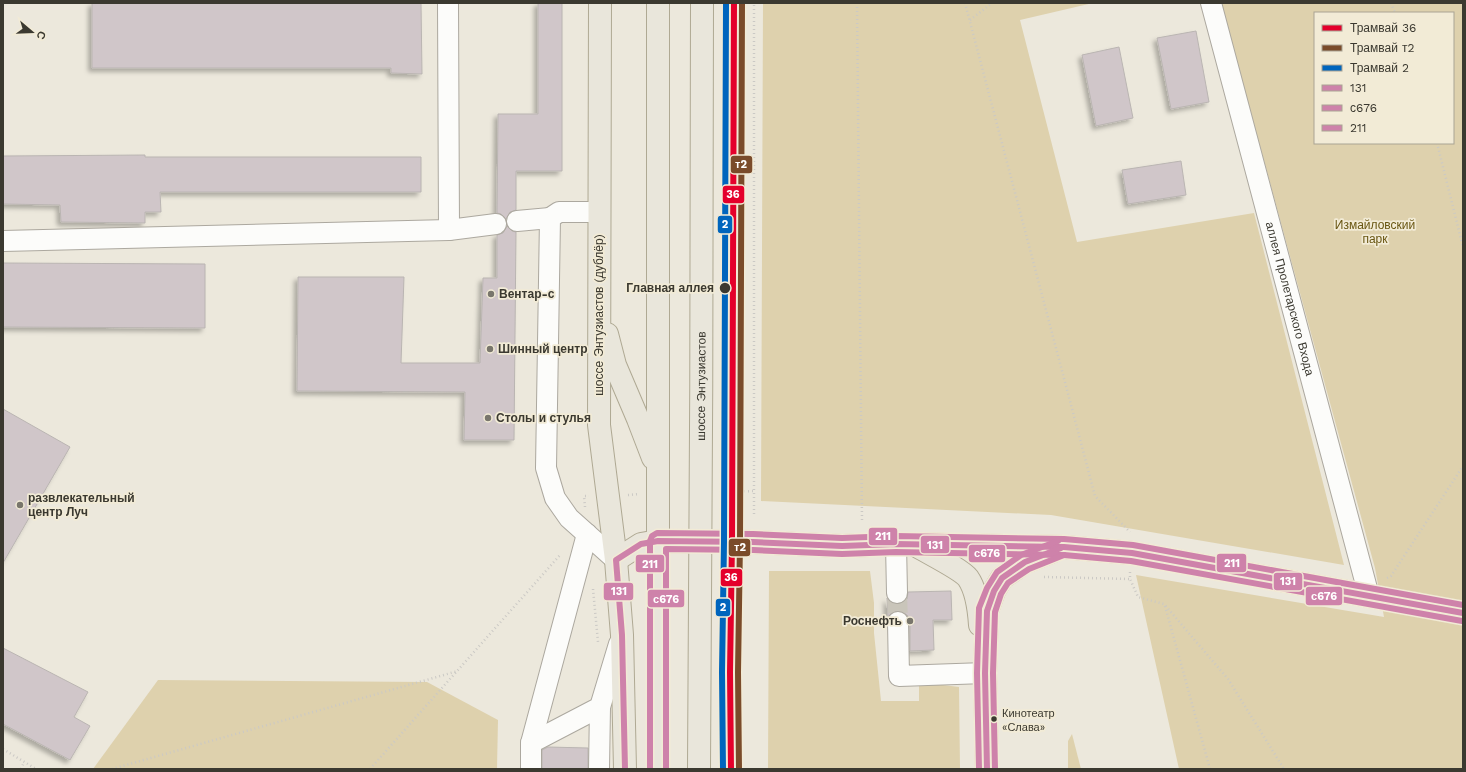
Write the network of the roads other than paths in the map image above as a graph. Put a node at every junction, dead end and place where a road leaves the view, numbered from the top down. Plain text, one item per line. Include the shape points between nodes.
1 (448, 3) edge
2 (600, 3) edge
3 (658, 3) edge
4 (702, 3) edge
5 (1211, 3) edge
6 (600, 212) junction
7 (550, 218) junction
8 (517, 221) dead end
9 (496, 224) dead end
10 (449, 230) junction
11 (3, 241) edge
12 (599, 302) junction
13 (657, 470) junction
14 (585, 531) junction
15 (658, 541) junction
16 (700, 541) junction
17 (905, 544) junction
18 (1064, 547) junction
19 (616, 560) junction
20 (1367, 591) junction
21 (897, 593) tunnel mouth
22 (1463, 613) edge
23 (898, 622) tunnel mouth
24 (622, 635) junction
25 (985, 673) junction
26 (600, 707) junction
27 (531, 743) junction
28 (530, 769) edge
29 (599, 769) edge
30 (625, 769) edge
31 (658, 769) edge
32 (699, 769) edge
33 (987, 769) edge

1 - 10 street
2 - 6 main road, шоссе Энтузиастов (дублёр)
3 - 13 main road
4 - 16 main road, шоссе Энтузиастов via 703,283
5 - 20 street, аллея Пролетарского Входа via 1211,24 1243,145
6 - 7 street via 559,212
6 - 12 main road, шоссе Энтузиастов (дублёр)
7 - 8 street
7 - 14 street via 546,468 555,498 569,518
9 - 10 street
10 - 11 street
12 - 13 main road via 615,365
12 - 19 main road, шоссе Энтузиастов (дублёр) via 599,425
13 - 15 main road
14 - 19 street
14 - 27 street
15 - 16 main road
15 - 19 main road via 641,544
15 - 31 main road
16 - 17 main road via 842,546
16 - 32 main road, шоссе Энтузиастов
17 - 18 main road
17 - 21 street
17 - 25 main road via 950,565 967,577 978,606
18 - 20 main road via 1132,553
18 - 25 main road via 1025,562 1002,578 998,584 987,611
19 - 24 main road, шоссе Энтузиастов (дублёр)
20 - 22 main road
23 - 25 street via 899,676
24 - 26 street
24 - 30 main road, шоссе Энтузиастов (дублёр)
25 - 33 main road
26 - 27 street
26 - 29 street
27 - 28 street

